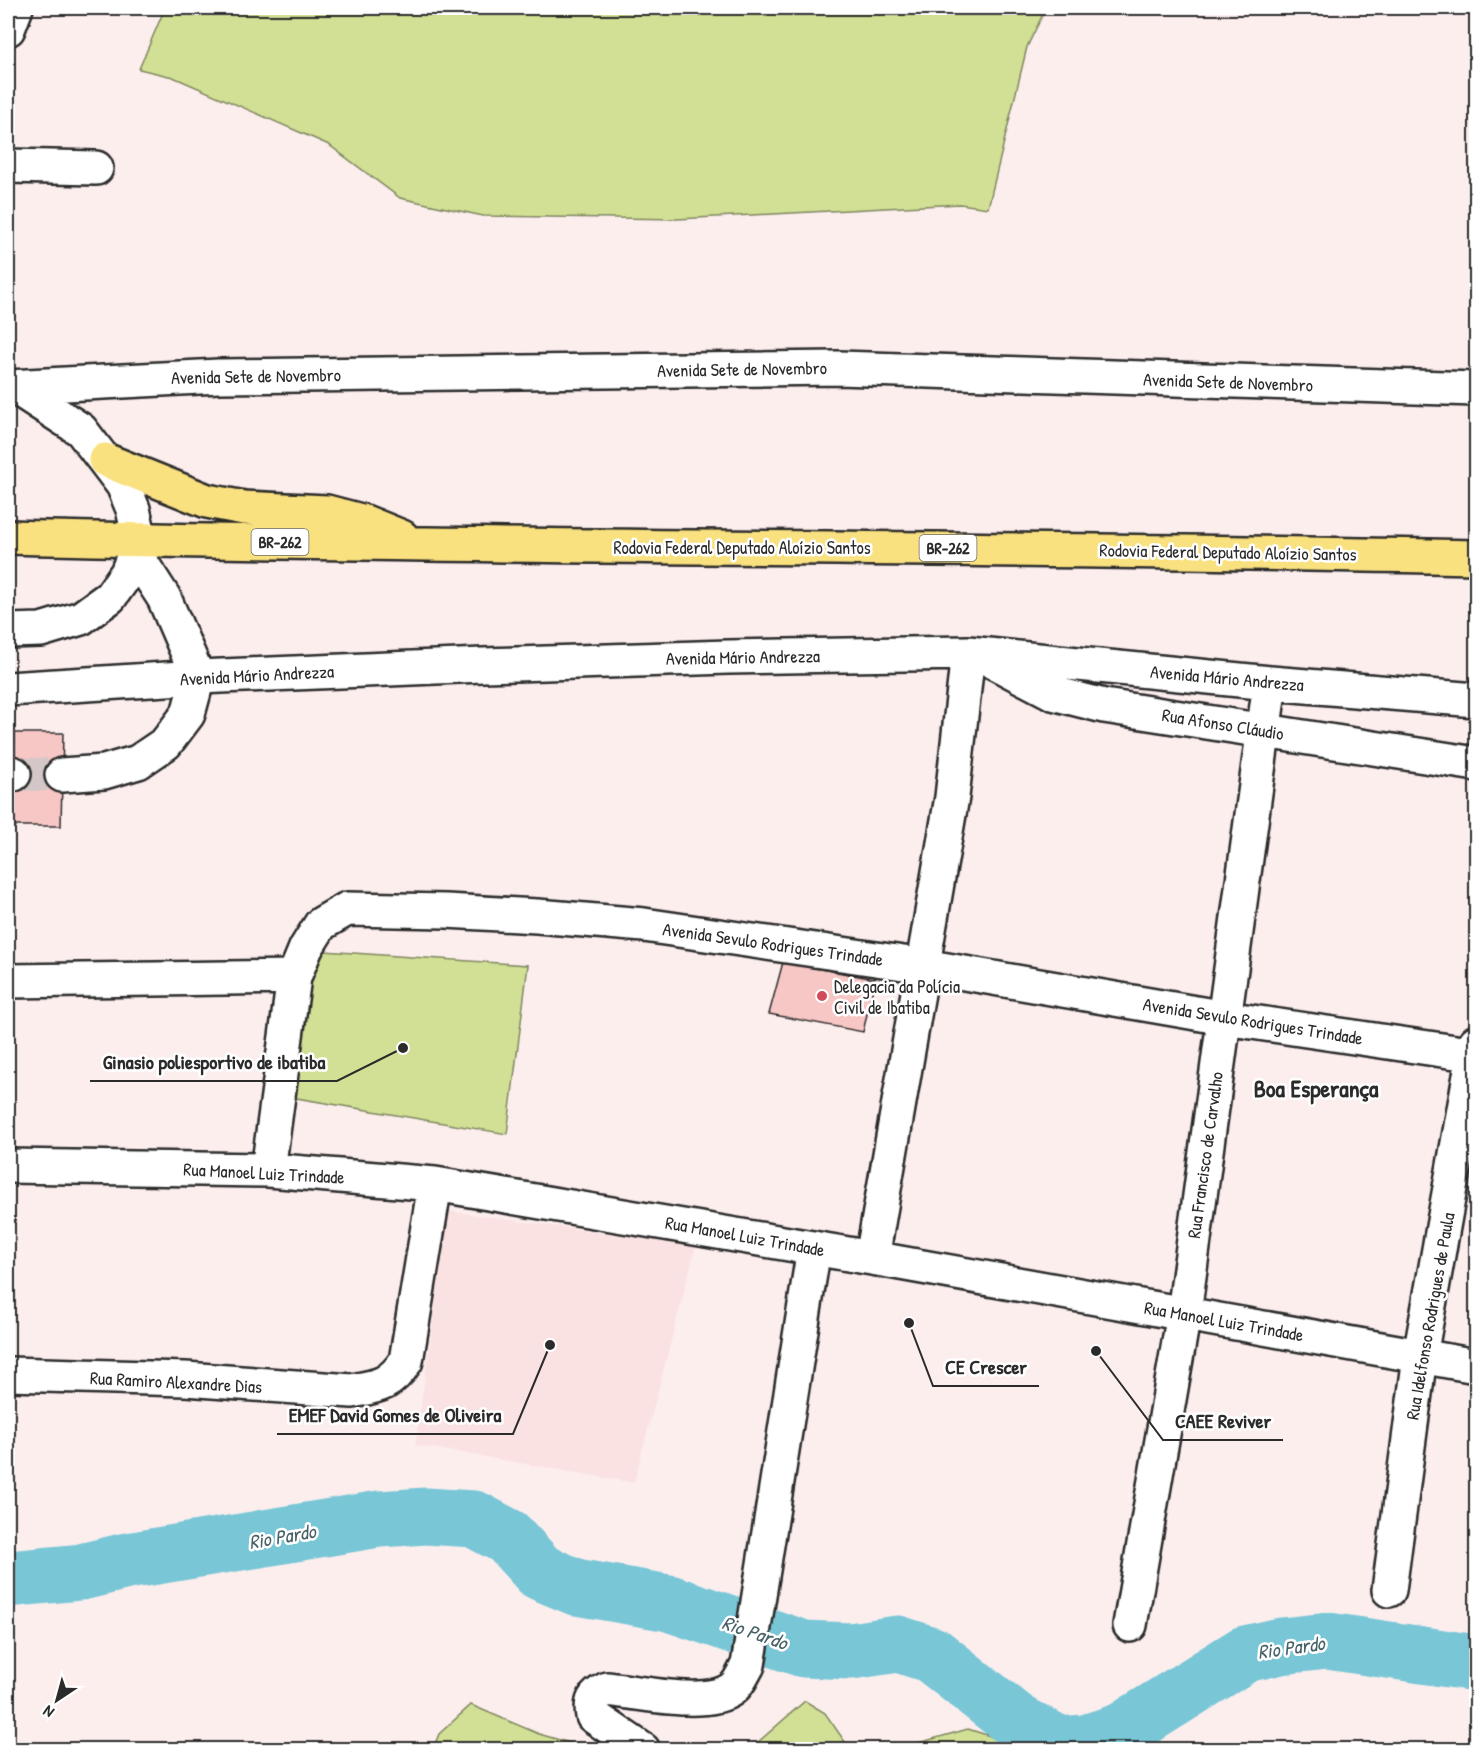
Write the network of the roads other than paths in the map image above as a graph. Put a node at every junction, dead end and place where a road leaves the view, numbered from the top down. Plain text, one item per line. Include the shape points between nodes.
1 (16, 8) edge
2 (8, 29) edge
3 (8, 166) edge
4 (96, 168) dead end
5 (11, 387) edge
6 (1476, 389) edge
7 (105, 460) junction
8 (8, 537) edge
9 (420, 545) junction
10 (137, 547) junction
11 (1476, 557) edge
12 (8, 631) edge
13 (974, 654) junction
14 (198, 677) junction
15 (1270, 683) junction
16 (8, 689) edge
17 (1476, 700) edge
18 (1264, 729) junction
19 (1476, 764) edge
20 (63, 775) tunnel mouth
21 (924, 966) junction
22 (294, 977) junction
23 (8, 981) edge
24 (1225, 1018) junction
25 (1476, 1051) edge
26 (8, 1166) edge
27 (268, 1170) junction
28 (435, 1184) junction
29 (814, 1248) junction
30 (872, 1258) junction
31 (1184, 1313) junction
32 (1420, 1356) junction
33 (1476, 1366) edge
34 (8, 1374) edge
35 (1389, 1590) dead end
36 (1130, 1625) dead end
37 (644, 1749) edge

1 - 2 street
3 - 4 street
5 - 6 street, Avenida Sete de Novembro via 276,375 849,368
5 - 7 street via 81,430
7 - 9 highway via 207,501 244,508 327,512 365,522
7 - 10 street via 123,485 133,509
8 - 10 highway, Rodovia Federal Deputado Aloízio Santos / BR-262
9 - 10 highway, Rodovia Federal Deputado Aloízio Santos / BR-262
9 - 11 highway, Rodovia Federal Deputado Aloízio Santos / BR-262 via 1090,549
10 - 12 street via 127,573 110,597 81,618 40,630
10 - 14 street
13 - 14 street, Avenida Mário Andrezza via 716,657
13 - 15 street, Avenida Mário Andrezza
13 - 18 street, Rua Afonso Cláudio via 1053,693 1104,706
13 - 21 street
14 - 16 street, Avenida Mário Andrezza
14 - 20 street via 188,714 166,743 138,762 104,772
15 - 17 street, Avenida Mário Andrezza
15 - 18 street, Rua Francisco de Carvalho
18 - 19 street, Rua Afonso Cláudio
18 - 24 street, Rua Francisco de Carvalho
21 - 22 street, Avenida Sevulo Rodrigues Trindade via 644,925 537,916 347,909 321,924
21 - 24 street, Avenida Sevulo Rodrigues Trindade
21 - 30 street
22 - 23 street
22 - 27 street, Avenida Sevulo Rodrigues Trindade
24 - 25 street, Avenida Sevulo Rodrigues Trindade
24 - 31 street, Rua Francisco de Carvalho
25 - 32 street, Rua Idelfonso Rodrigues de Paula
26 - 27 street, Rua Manoel Luiz Trindade
27 - 28 street, Rua Manoel Luiz Trindade
28 - 29 street, Rua Manoel Luiz Trindade
28 - 34 street, Rua Ramiro Alexandre Dias via 406,1361 395,1376 379,1386 352,1391 185,1379
29 - 30 street, Rua Manoel Luiz Trindade
29 - 37 street via 748,1665 733,1689 710,1698 686,1699 608,1689 596,1694 591,1704 593,1716
30 - 31 street, Rua Manoel Luiz Trindade
31 - 32 street, Rua Manoel Luiz Trindade
31 - 36 street, Rua Francisco de Carvalho
32 - 33 street, Rua Manoel Luiz Trindade
32 - 35 street, Rua Idelfonso Rodrigues de Paula

